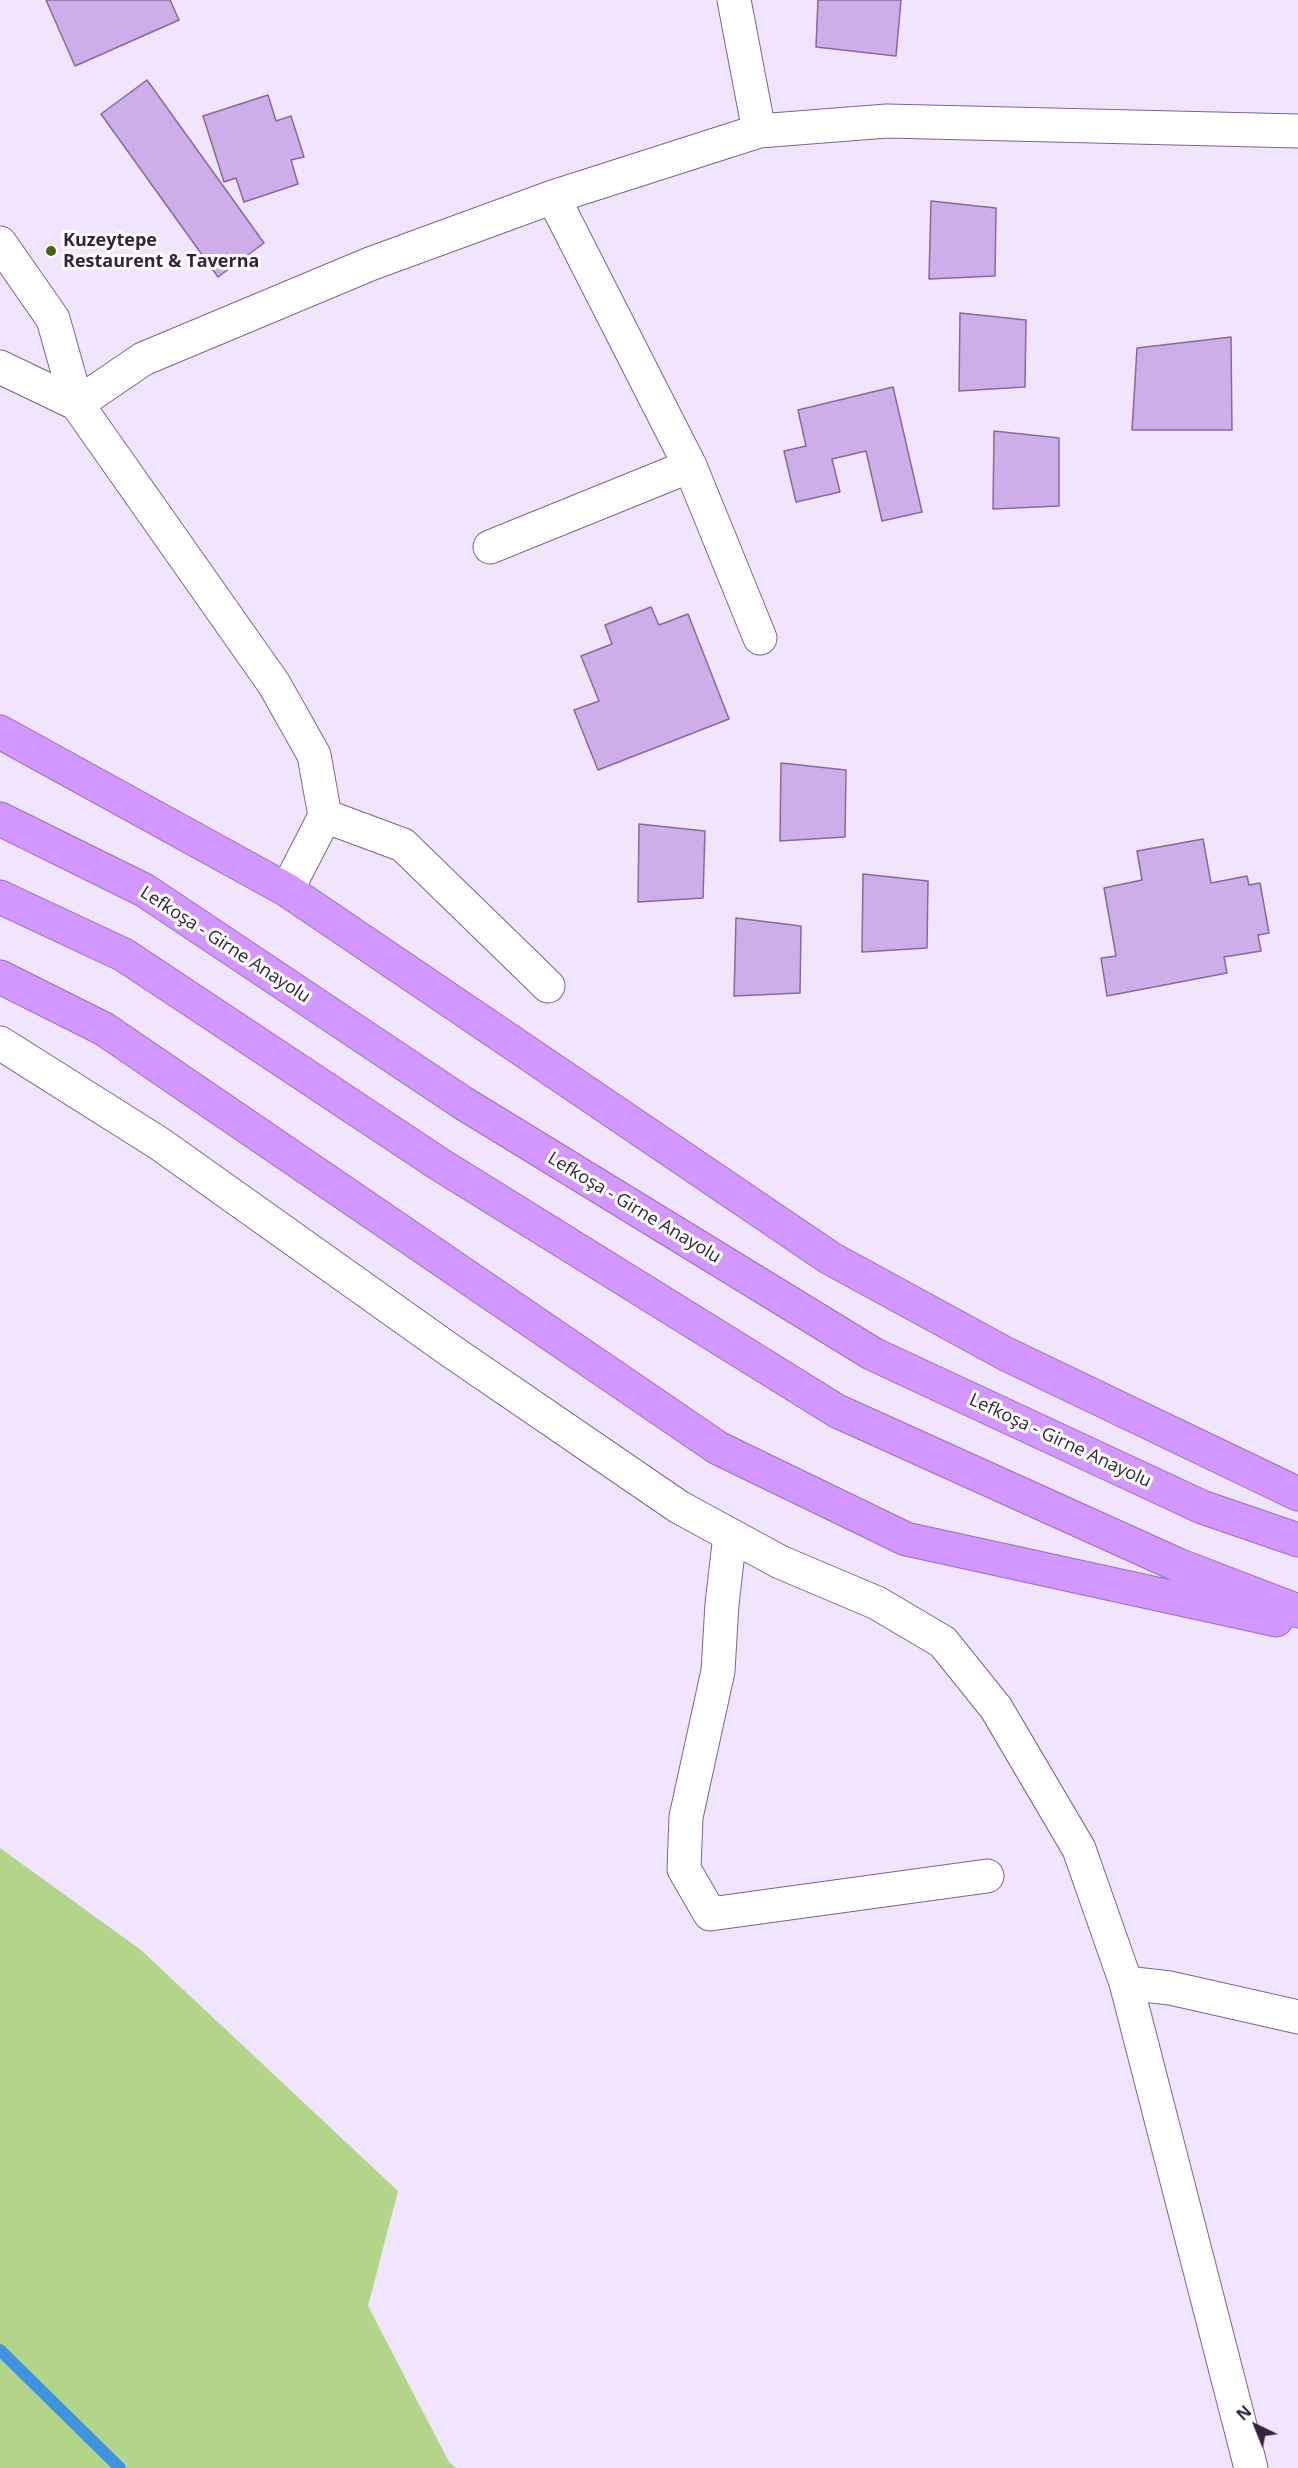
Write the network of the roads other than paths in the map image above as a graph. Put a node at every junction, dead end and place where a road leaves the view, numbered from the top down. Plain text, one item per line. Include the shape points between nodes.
1 (734, 0) edge
2 (1298, 130) edge
3 (759, 131) junction
4 (553, 197) junction
5 (0, 243) edge
6 (0, 368) edge
7 (77, 404) junction
8 (690, 466) junction
9 (490, 547) dead end
10 (760, 638) dead end
11 (0, 732) edge
12 (325, 816) junction
13 (0, 819) edge
14 (287, 890) junction
15 (0, 897) edge
16 (0, 977) edge
17 (548, 986) dead end
18 (0, 1043) edge
19 (1298, 1494) edge
20 (730, 1534) junction
21 (1298, 1540) edge
22 (1298, 1611) edge
23 (1298, 1625) edge
24 (987, 1876) dead end
25 (1126, 1983) junction
26 (1298, 2018) edge
27 (1251, 2468) edge

1 - 3 street
2 - 3 street via 888,122
3 - 4 street
4 - 7 street via 370,264 143,359
4 - 8 street
5 - 7 street via 53,319
6 - 7 street
7 - 12 street via 274,684 314,755
8 - 9 street
8 - 10 street
11 - 14 highway
12 - 14 street
12 - 17 street via 403,845
13 - 21 highway, Lefkoşa - Girne Anayolu via 144,890 463,1103 873,1354 1202,1507
14 - 19 highway via 830,1258 1006,1354
15 - 22 highway via 124,956 439,1164 837,1411 1178,1565
16 - 23 highway via 104,1029 718,1448 906,1539
18 - 20 street via 160,1144 451,1351 680,1507
20 - 24 street via 718,1671 686,1817 684,1869 710,1914
20 - 25 street via 780,1562 878,1603 943,1642 996,1708 1079,1849
25 - 26 street via 1170,1988
25 - 27 street

